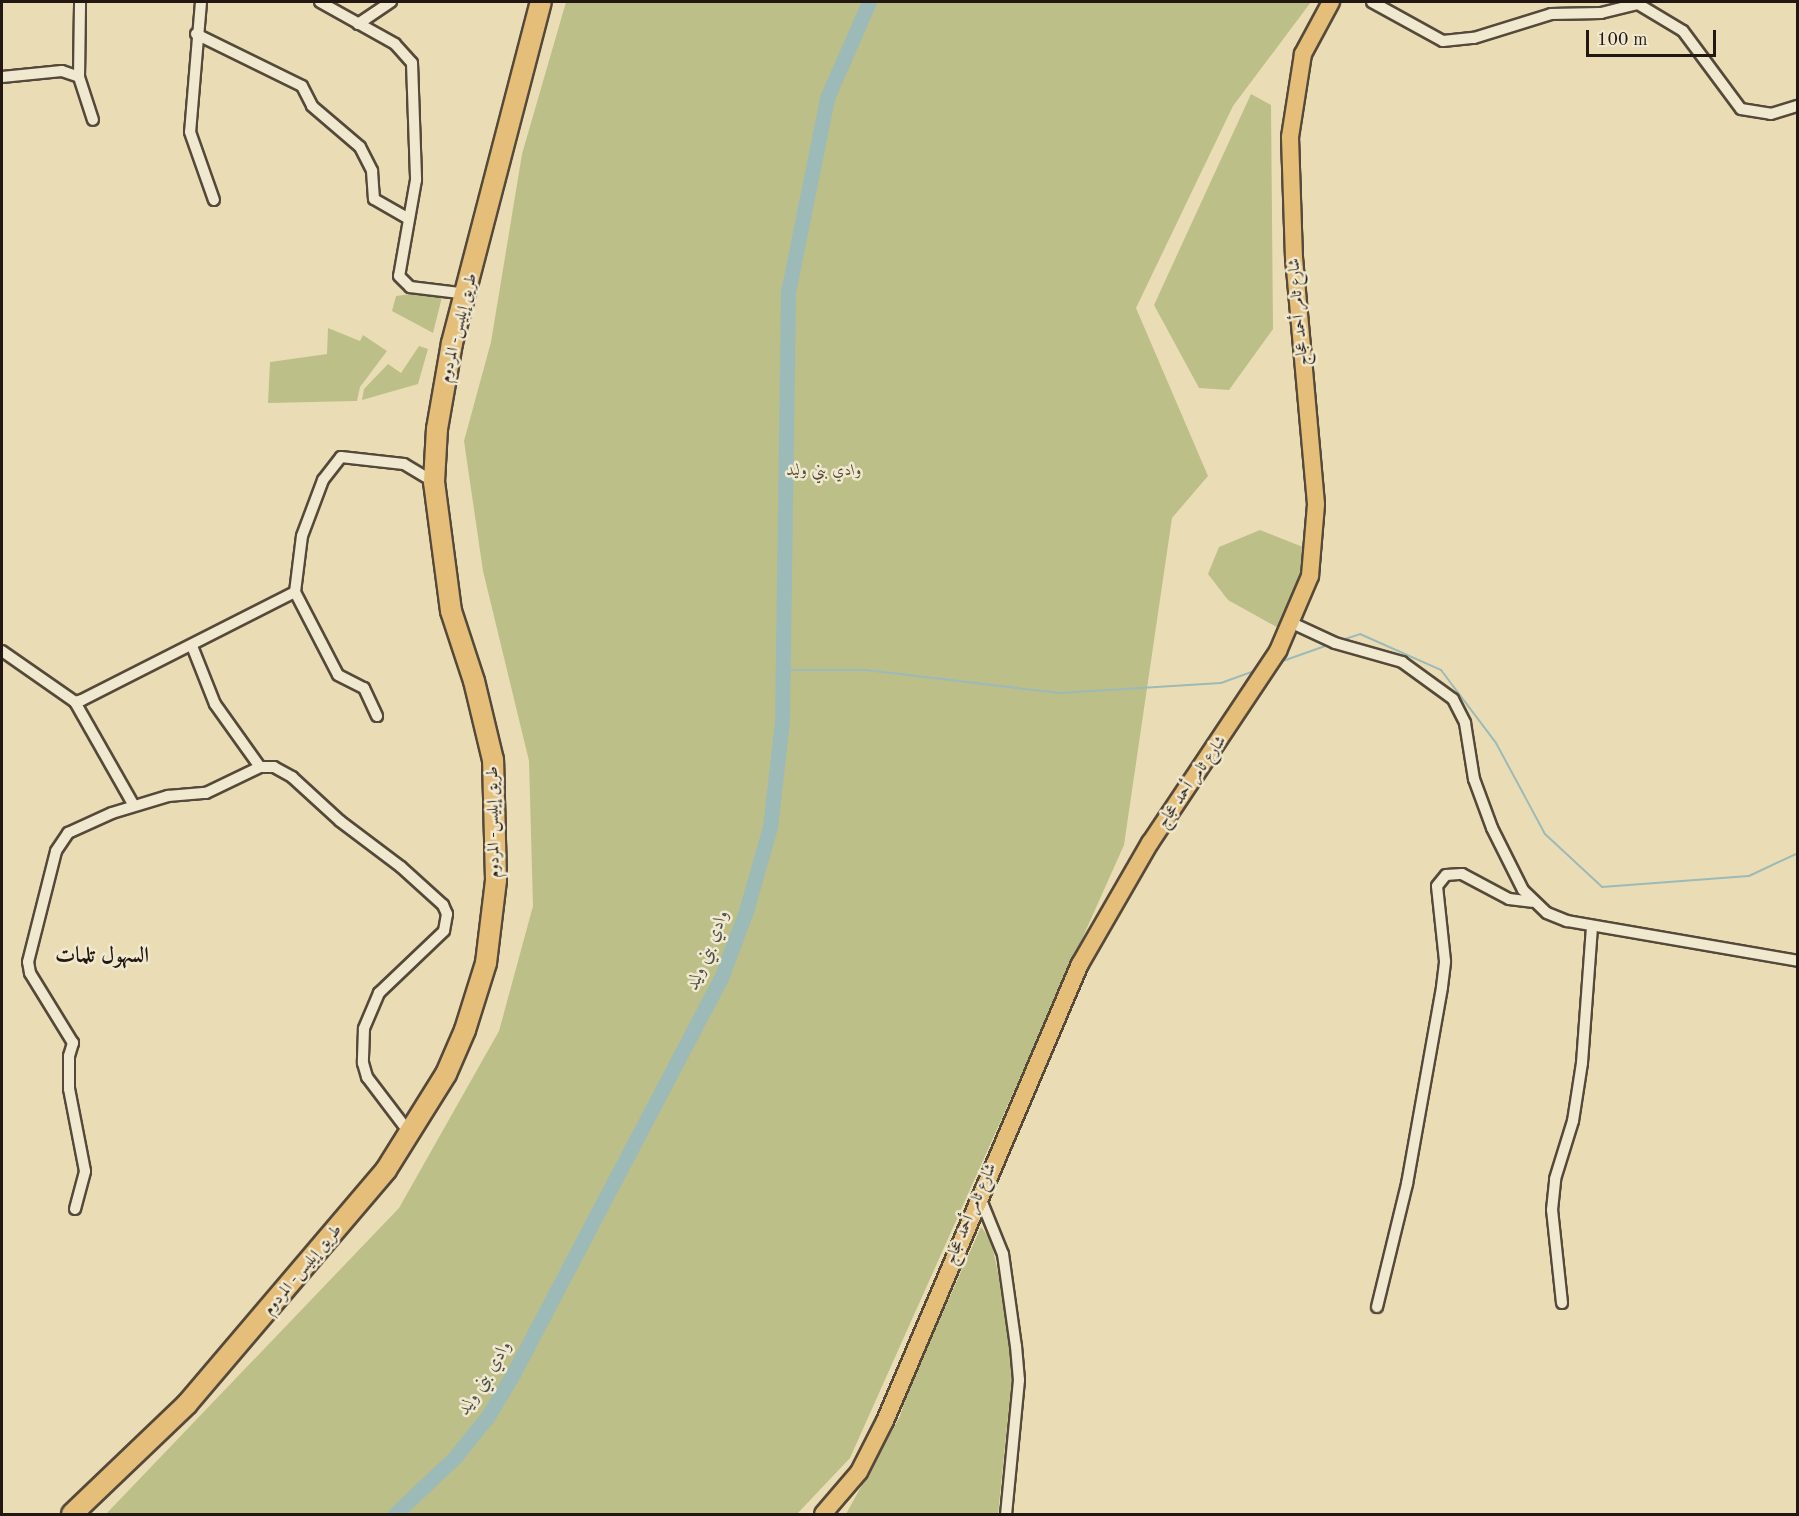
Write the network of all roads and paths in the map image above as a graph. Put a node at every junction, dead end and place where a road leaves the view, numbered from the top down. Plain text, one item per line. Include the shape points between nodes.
1 (80, 2) edge
2 (201, 2) edge
3 (320, 2) edge
4 (391, 2) edge
5 (541, 2) edge
6 (1331, 2) edge
7 (1372, 2) edge
8 (358, 24) junction
9 (196, 34) junction
10 (2, 77) edge
11 (79, 77) junction
12 (1797, 106) edge
13 (93, 120) dead end
14 (214, 200) dead end
15 (409, 219) junction
16 (468, 294) junction
17 (434, 482) junction
18 (295, 592) junction
19 (1292, 623) junction
20 (192, 646) junction
21 (2, 651) edge
22 (75, 702) junction
23 (377, 716) dead end
24 (260, 767) junction
25 (132, 804) junction
26 (1532, 902) junction
27 (1592, 926) junction
28 (1797, 962) edge
29 (411, 1136) junction
30 (979, 1195) junction
31 (75, 1209) dead end
32 (1562, 1303) dead end
33 (1377, 1307) dead end
34 (72, 1515) edge
35 (823, 1515) edge
36 (1006, 1515) edge

1 - 11 street
2 - 9 street
3 - 8 street
4 - 8 street
5 - 16 highway, طريق إيليس- المردوم
6 - 19 main road, شارع ثامر أحمد عجاج via 1303,54 1290,136 1294,258 1316,518 1313,565
7 - 12 street via 1443,40 1474,38 1551,14 1592,14 1638,4 1683,32 1741,109 1771,114
8 - 15 street via 395,44 412,63 416,180
9 - 14 street via 190,132
9 - 15 street via 303,86 312,106 360,147 372,171 374,199
10 - 11 street via 62,71
11 - 13 street
15 - 16 street via 398,270 402,281 410,286
16 - 17 highway, طريق إيليس- المردوم via 444,385
17 - 18 street via 404,464 349,456 336,461 323,480 302,536
17 - 29 highway, طريق إيليس- المردوم via 451,611 474,681 493,760 496,880 486,963 465,1030 446,1074
18 - 20 street
18 - 23 street via 338,675 364,688
19 - 26 street via 1335,642 1402,662 1453,699 1465,723 1478,793 1512,873
19 - 30 main road, شارع ثامر أحمد عجاج via 1240,713 1150,843 1080,964
20 - 22 street
20 - 24 street via 215,704
21 - 22 street
22 - 25 street
24 - 25 street via 206,793
24 - 29 street via 274,767 292,777 340,821 401,867 443,905 447,914 444,931 379,993 364,1029 363,1064 367,1077
25 - 31 street via 68,833 61,841 50,865 28,962 30,973 73,1043 69,1089 85,1171
26 - 27 street via 1547,913
26 - 33 street via 1509,899 1462,874 1446,875 1437,886 1445,961 1442,987 1407,1184
27 - 28 street
27 - 32 street via 1582,1063 1573,1121 1555,1179 1552,1210
29 - 34 highway, طريق إيليس- المردوم via 357,1207 187,1404
30 - 35 main road, شارع ثامر أحمد عجاج via 885,1421 858,1472
30 - 36 street via 1004,1254 1019,1380

